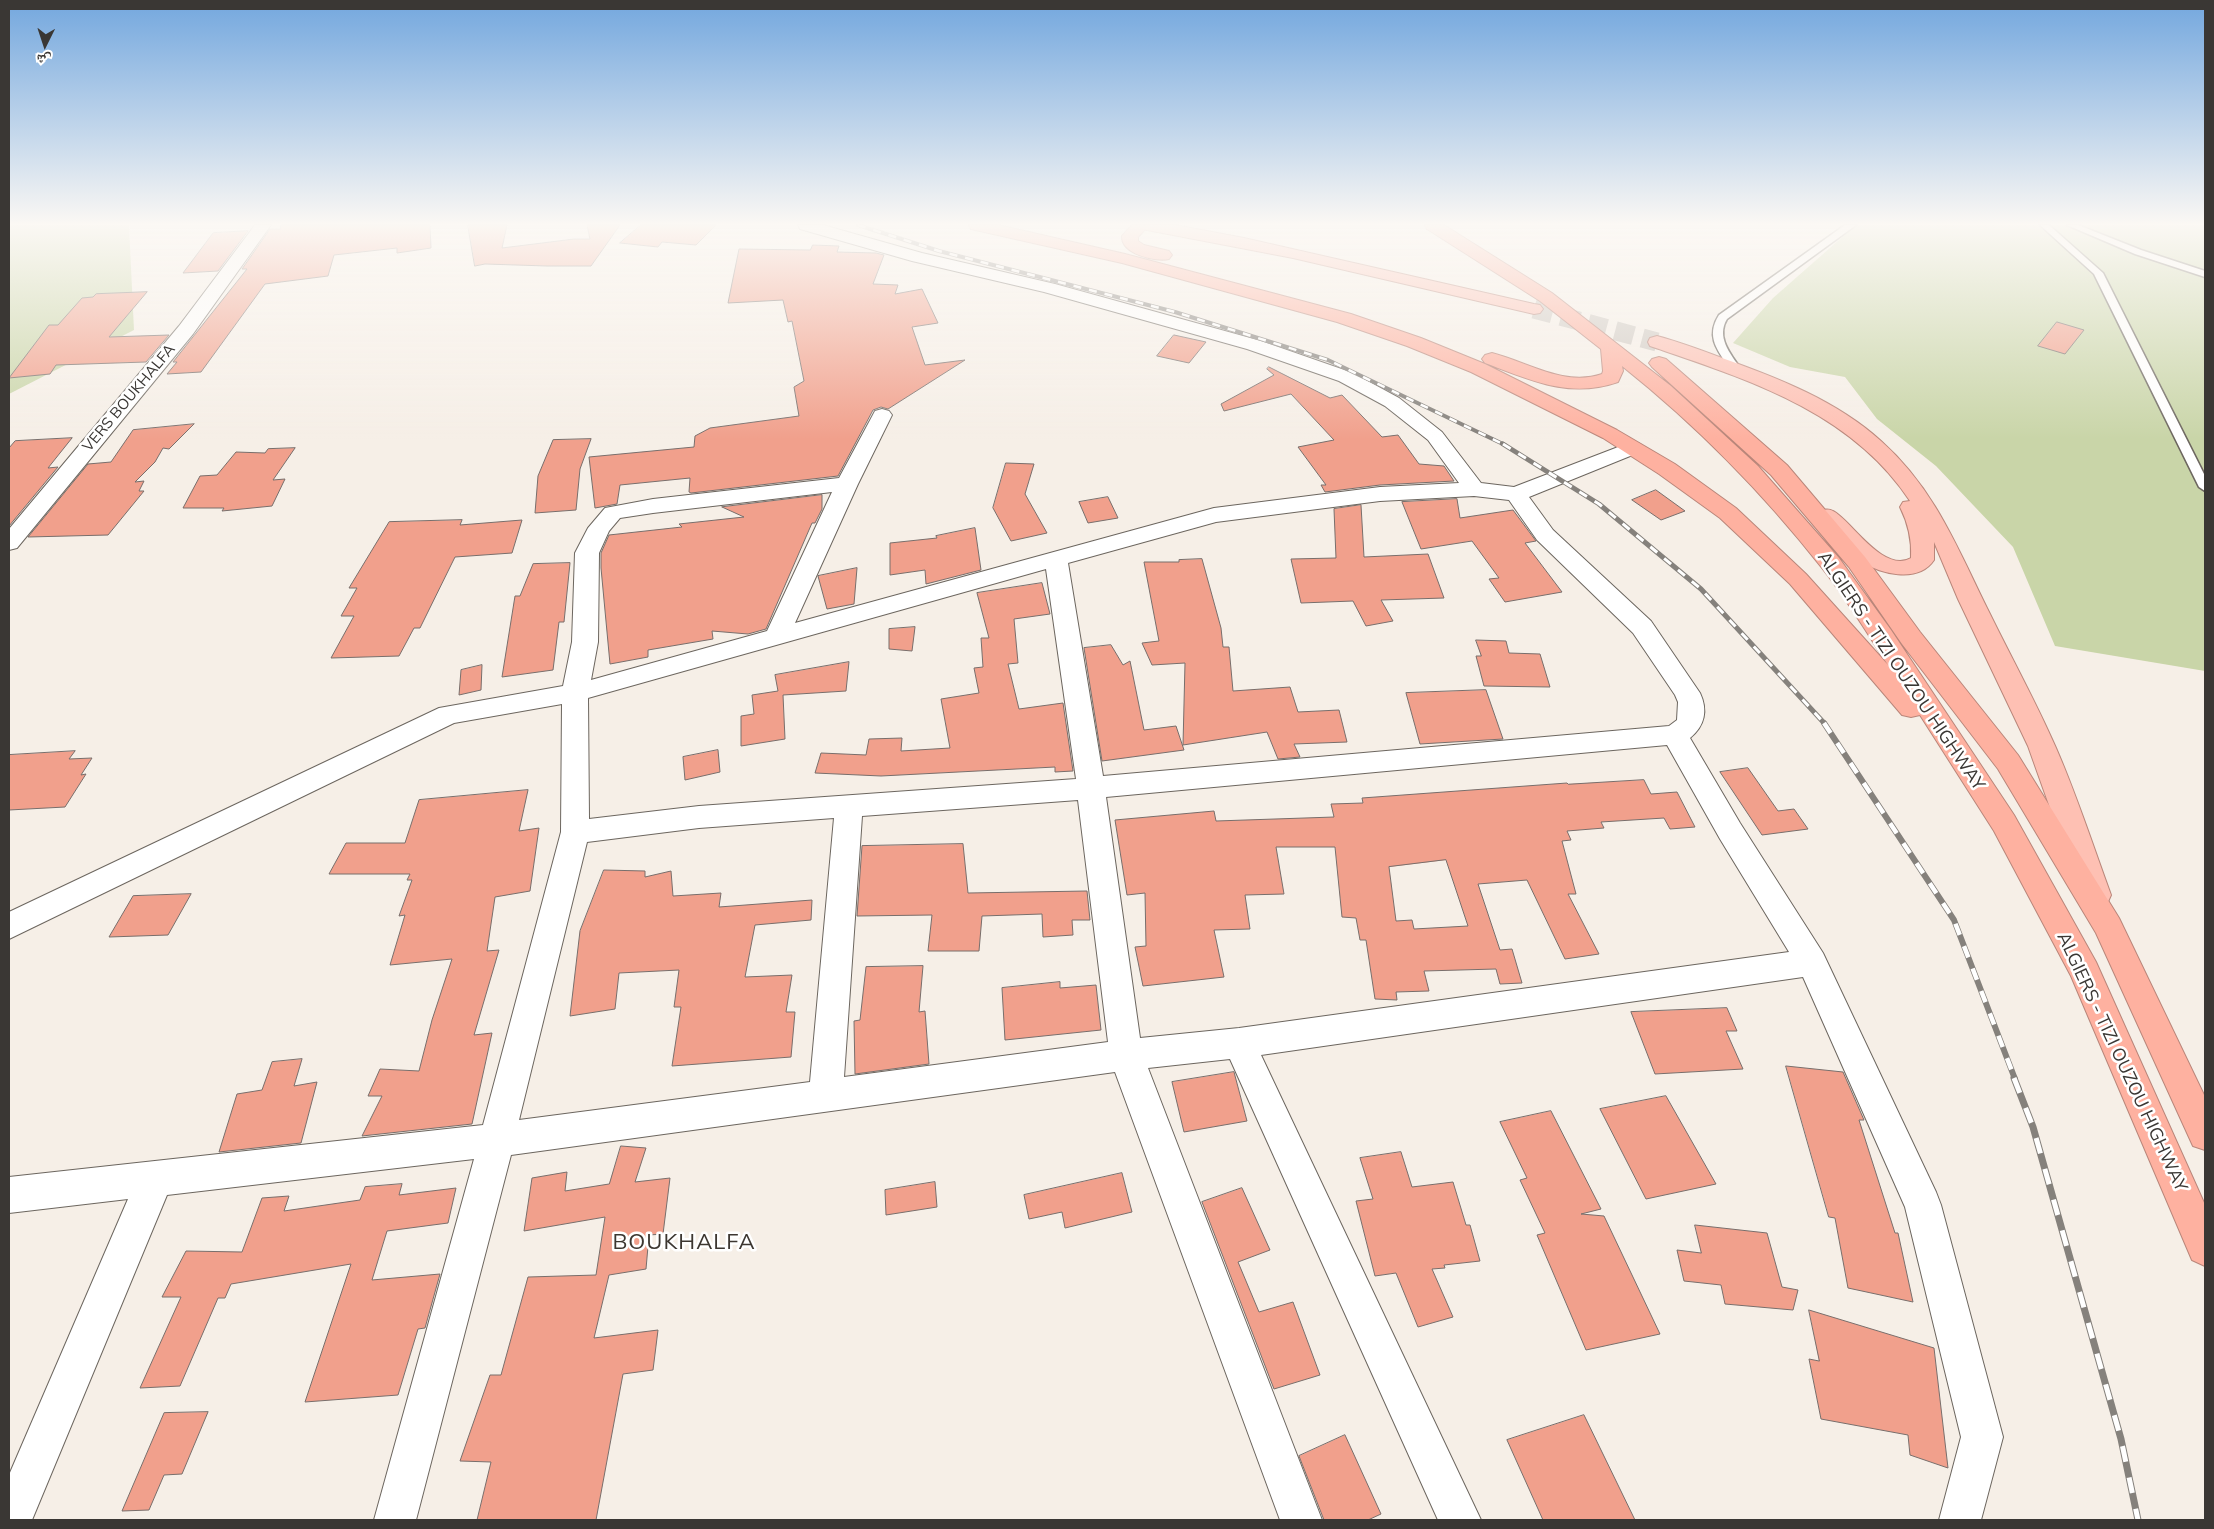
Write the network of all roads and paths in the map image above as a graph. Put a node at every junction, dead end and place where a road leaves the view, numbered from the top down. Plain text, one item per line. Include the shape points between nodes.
1 (211, 296) edge
2 (1079, 296) edge
3 (1264, 296) edge
4 (1310, 296) edge
5 (1482, 296) edge
6 (1545, 296) edge
7 (1572, 296) edge
8 (1753, 296) edge
9 (2110, 296) edge
10 (1582, 303) dead end
11 (1534, 309) tunnel mouth
12 (1610, 348) junction
13 (1735, 368) junction
14 (882, 415) dead end
15 (1633, 448) junction
16 (1881, 451) junction
17 (1779, 470) junction
18 (847, 484) junction
19 (2205, 487) edge
20 (1474, 489) junction
21 (1516, 494) junction
22 (9, 543) edge
23 (1056, 560) junction
24 (777, 636) junction
25 (576, 693) junction
26 (1675, 735) junction
27 (1091, 788) junction
28 (850, 806) junction
29 (2004, 823) junction
30 (574, 832) junction
31 (9, 926) edge
32 (2108, 927) junction
33 (1812, 962) junction
34 (1239, 1043) junction
35 (1126, 1055) junction
36 (826, 1096) junction
37 (2205, 1134) edge
38 (497, 1140) junction
39 (155, 1179) junction
40 (9, 1195) edge
41 (2205, 1247) edge
42 (12, 1520) edge
43 (395, 1520) edge
44 (1301, 1520) edge
45 (1460, 1520) edge
46 (1960, 1520) edge

1 - 22 street, VERS BOUKHALFA
2 - 20 street via 1254,345 1346,377 1392,402 1436,436
3 - 15 highway via 1344,318 1478,368
4 - 12 highway via 1548,378 1588,384 1603,382 1611,378 1613,372
5 - 11 highway
6 - 12 highway, ALGIERS - TIZI OUZOU HIGHWAY
7 - 10 highway
8 - 13 lane via 1724,317 1716,332
9 - 19 lane
12 - 29 highway, ALGIERS - TIZI OUZOU HIGHWAY via 1664,390 1750,471 1831,562
13 - 16 highway via 1825,409
13 - 17 highway, ALGIERS - TIZI OUZOU HIGHWAY via 1650,347 1682,382
14 - 18 street
15 - 21 street
15 - 29 highway via 1728,513 1798,579 1894,687
16 - 17 highway via 1919,521 1922,560 1910,567 1889,566 1869,557
16 - 32 highway via 1904,476 1943,539 2042,747
17 - 32 highway, ALGIERS - TIZI OUZOU HIGHWAY via 1857,562 1911,638 2008,762
18 - 24 street
18 - 25 street via 613,513 599,528 587,553 585,642
20 - 21 street
20 - 23 street via 1380,494 1214,515
21 - 26 street via 1545,535 1642,627 1687,693 1691,702 1691,720
23 - 24 street
23 - 27 street
24 - 25 street
25 - 30 street
25 - 31 street via 448,714
26 - 27 street
26 - 33 street via 1730,831
27 - 28 street
27 - 35 street
28 - 30 street via 699,817
28 - 36 street
29 - 41 highway, ALGIERS - TIZI OUZOU HIGHWAY via 2084,972
30 - 38 street
32 - 37 highway, ALGIERS - TIZI OUZOU HIGHWAY
33 - 34 street
33 - 46 street via 1922,1205 1982,1437
34 - 35 street
34 - 45 street
35 - 36 street
35 - 44 street
36 - 38 street
38 - 39 street
38 - 43 street
39 - 40 street
39 - 42 street

